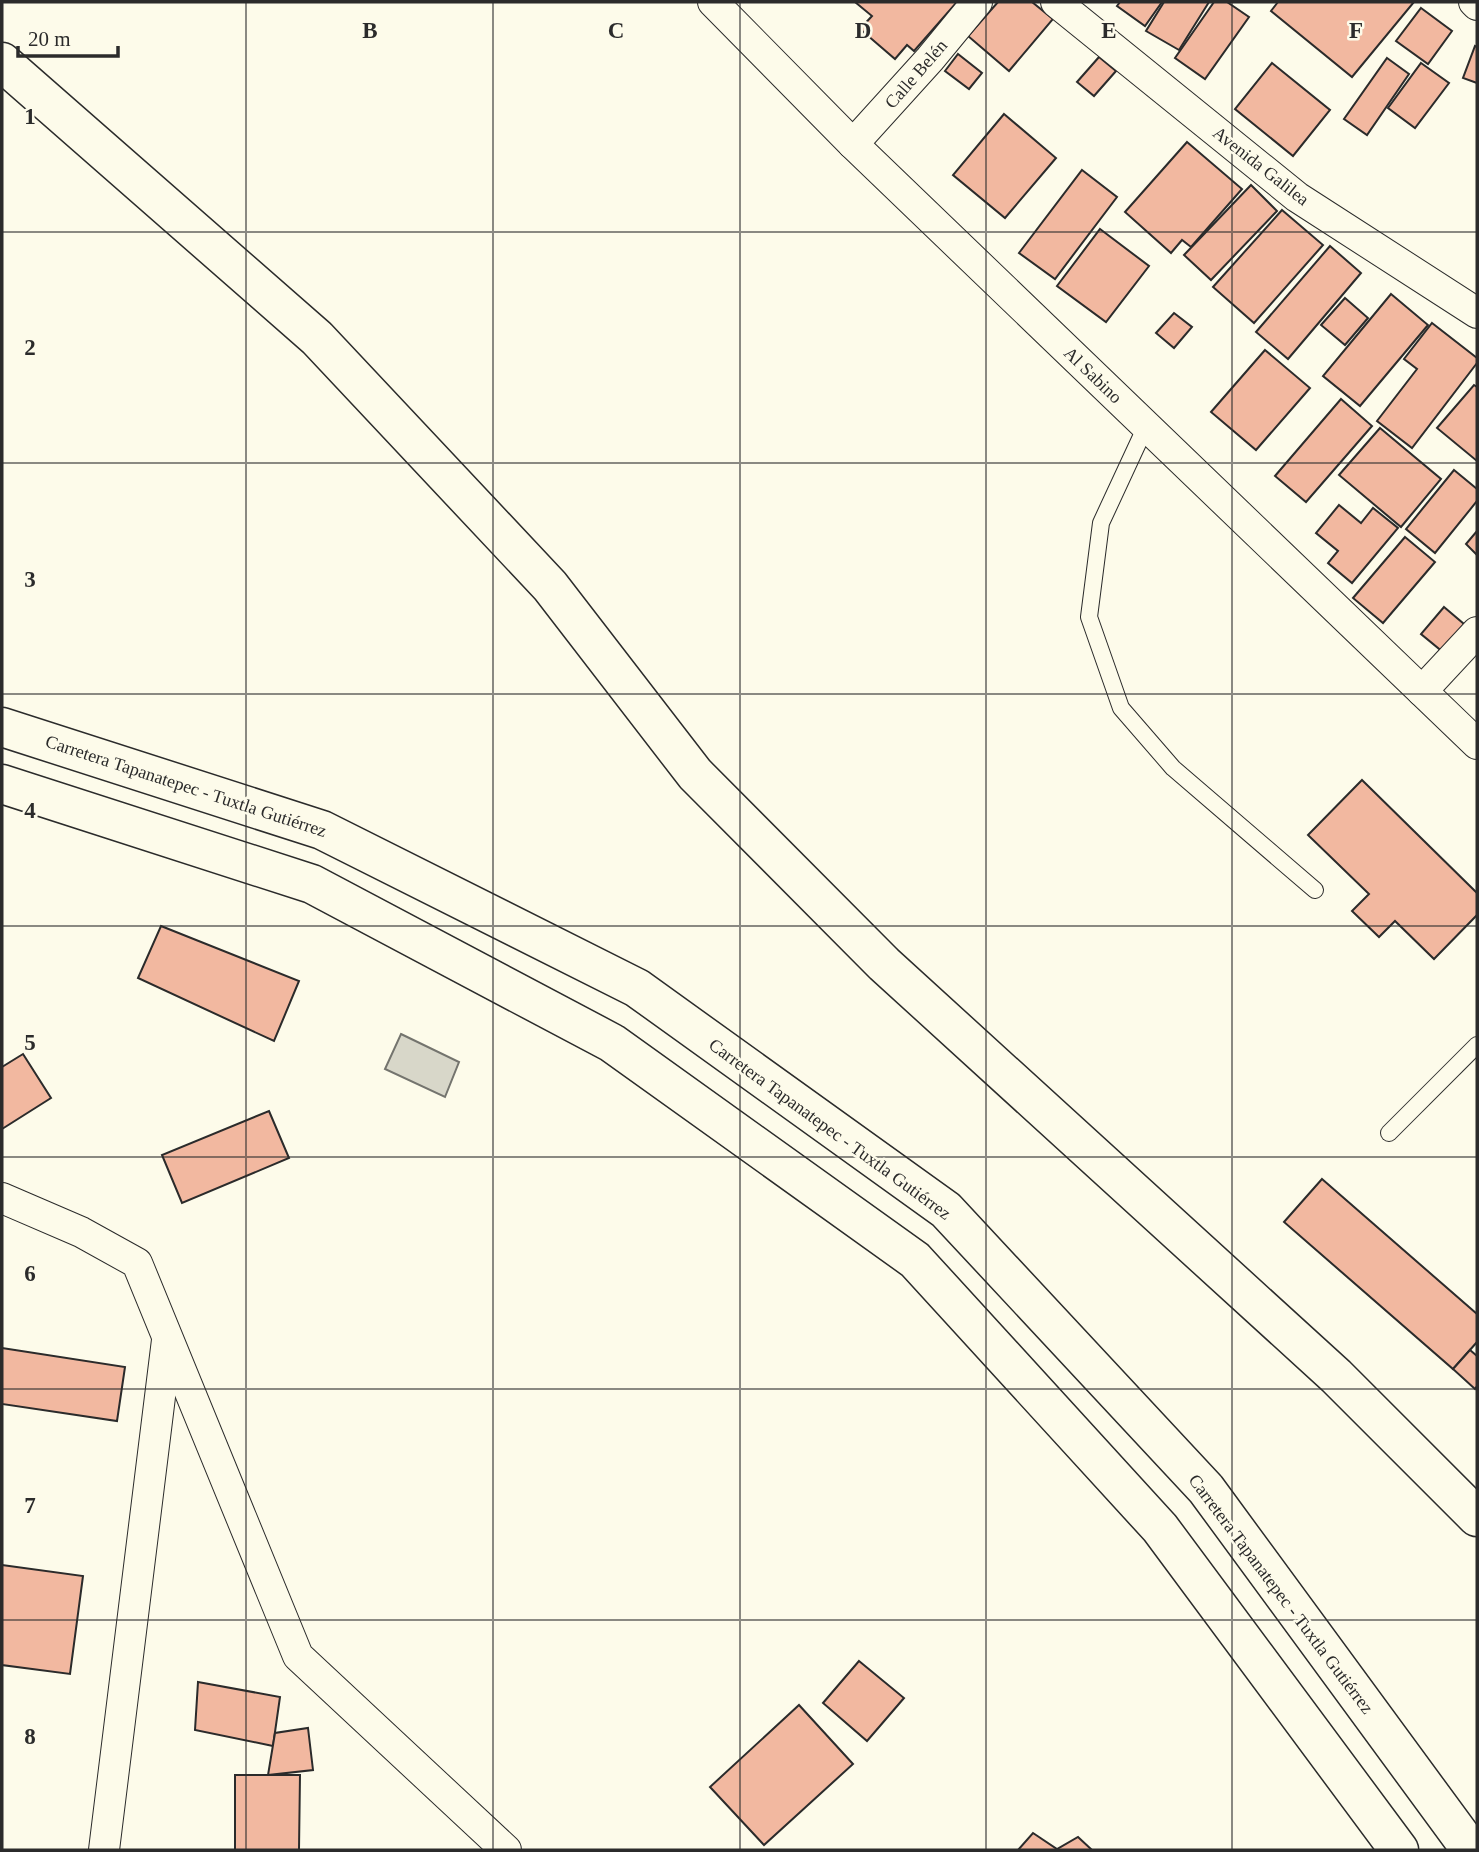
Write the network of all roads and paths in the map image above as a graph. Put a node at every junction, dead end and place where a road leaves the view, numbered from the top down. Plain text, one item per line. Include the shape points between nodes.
1 (713, 2) edge
2 (978, 2) edge
3 (1056, 2) edge
4 (2, 62) edge
5 (853, 144) junction
6 (1477, 313) edge
7 (1146, 426) junction
8 (1477, 632) edge
9 (1422, 691) junction
10 (2, 727) edge
11 (1477, 744) edge
12 (2, 784) edge
13 (1315, 890) dead end
14 (1477, 1045) edge
15 (1389, 1133) dead end
16 (2, 1198) edge
17 (168, 1336) junction
18 (1477, 1517) edge
19 (104, 1850) edge
20 (506, 1850) edge
21 (1399, 1850) edge
22 (1471, 1850) edge

1 - 5 street, Al Sabino
2 - 5 street, Calle Belén
3 - 6 street, Avenida Galilea via 1297,197
4 - 18 main road via 317,338 550,586 695,774 884,964 1336,1376
5 - 7 street, Al Sabino
7 - 9 street, Al Sabino
7 - 13 lane via 1101,523 1089,617 1121,708 1173,768
8 - 9 street
9 - 11 street, Al Sabino
10 - 22 main road, Carretera Tapanatepec - Tuxtla Gutiérrez via 322,830 637,988 946,1210 1206,1489
12 - 21 main road via 312,884 612,1043 915,1260 1160,1528
14 - 15 lane
16 - 17 street via 81,1232 137,1263
17 - 19 street
17 - 20 street via 298,1656

